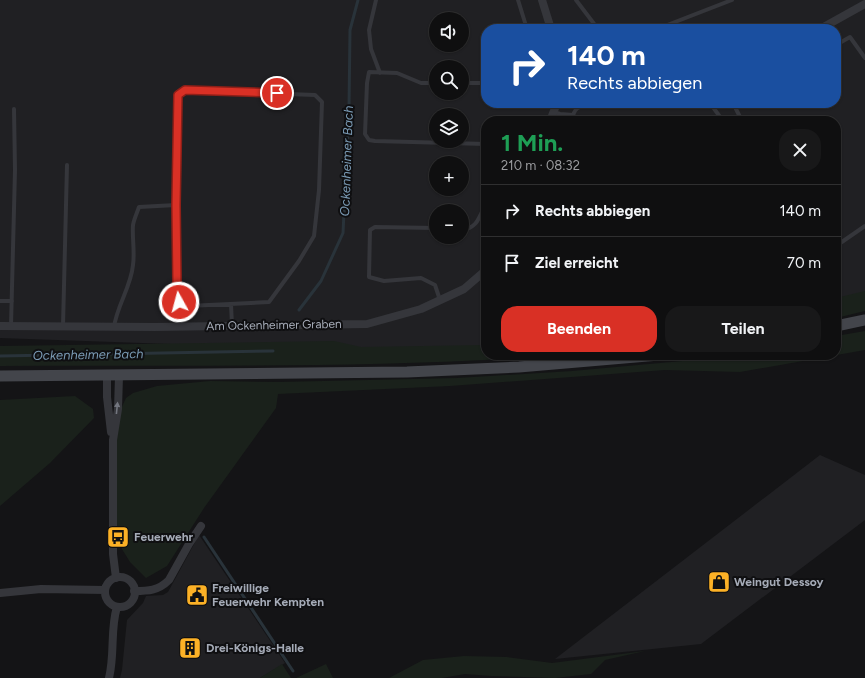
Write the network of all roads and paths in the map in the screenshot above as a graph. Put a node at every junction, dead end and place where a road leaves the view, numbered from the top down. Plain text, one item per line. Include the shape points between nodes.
1 (376, 0) edge
2 (518, 0) edge
3 (542, 0) edge
4 (576, 0) edge
5 (732, 0) edge
6 (865, 4) edge
7 (525, 24) edge
8 (549, 24) edge
9 (594, 24) edge
10 (670, 24) edge
11 (829, 24) edge
12 (841, 42) edge
13 (865, 58) edge
14 (380, 73) junction
15 (429, 83) edge
16 (469, 83) edge
17 (481, 84) edge
18 (555, 108) edge
19 (579, 108) edge
20 (14, 109) dead end
21 (554, 112) junction
22 (573, 115) joint
23 (552, 116) edge
24 (481, 144) edge
25 (67, 165) dead end
26 (176, 205) junction
27 (481, 214) edge
28 (865, 226) edge
29 (429, 228) edge
30 (469, 228) edge
31 (841, 243) edge
32 (481, 274) edge
33 (440, 300) junction
34 (0, 301) edge
35 (12, 301) junction
36 (231, 304) junction
37 (865, 320) edge
38 (841, 325) edge
39 (0, 326) edge
40 (11, 326) junction
41 (63, 326) junction
42 (232, 326) junction
43 (114, 327) junction
44 (601, 360) edge
45 (0, 376) edge
46 (113, 376) junction
47 (113, 440) junction
48 (201, 526) dead end
49 (116, 578) junction
50 (105, 590) junction
51 (134, 591) junction
52 (0, 593) edge
53 (117, 607) junction
54 (109, 678) edge

1 - 14 lane via 369,30 371,49
2 - 7 lane
3 - 8 street
4 - 9 lane
5 - 10 lane
6 - 11 street
12 - 13 lane via 850,37
14 - 15 lane via 397,73 421,83
14 - 24 lane via 369,72 367,83 365,134 369,140
16 - 17 lane
18 - 21 street
19 - 22 lane
20 - 35 lane
21 - 22 lane
21 - 23 street
25 - 41 lane
26 - 36 lane via 179,302 188,306
26 - 36 lane via 178,95 185,90 315,95 322,102 319,190 314,236 269,302
26 - 43 lane via 139,207 134,223 133,265
27 - 30 lane via 476,225
28 - 31 lane
29 - 33 lane via 375,226 370,230 369,277 384,281 421,278 435,284
32 - 33 street, Am Ockenheimer Graben via 464,289
33 - 42 street, Am Ockenheimer Graben via 421,309 367,324
34 - 35 lane
35 - 40 lane
36 - 42 lane
37 - 38 main road
39 - 40 street, Am Ockenheimer Graben
40 - 41 street, Am Ockenheimer Graben
41 - 43 street, Am Ockenheimer Graben
42 - 43 street, Am Ockenheimer Graben
44 - 46 main road via 407,372
45 - 46 main road
47 -> 46 street via 118,409
46 - 47 street via 107,397
47 - 49 street via 113,554
48 - 51 street via 164,585 156,590
49 - 50 street via 109,582
49 - 51 street via 128,580
50 - 52 street via 41,589
50 - 53 street via 107,601
51 - 53 street via 130,603
53 - 54 street via 113,621 113,652

